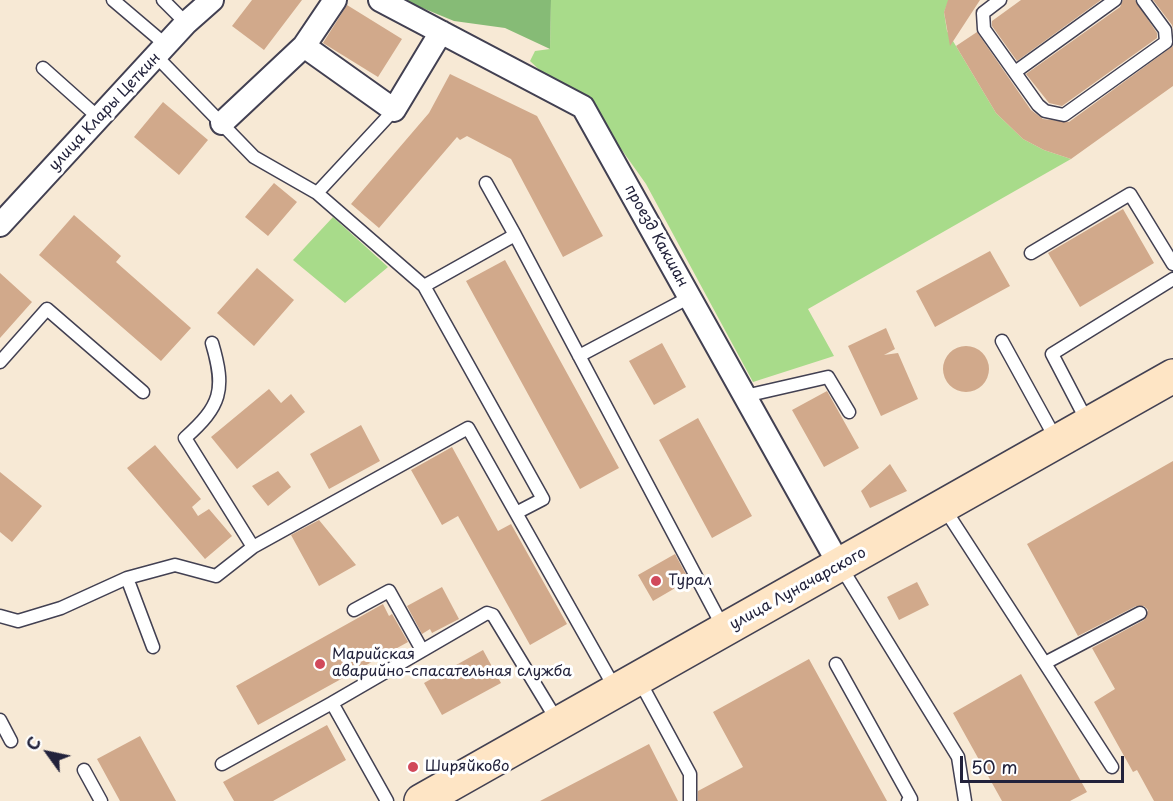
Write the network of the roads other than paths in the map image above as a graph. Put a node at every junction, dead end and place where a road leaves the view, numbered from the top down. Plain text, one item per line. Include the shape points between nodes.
1 (113, 0) edge
2 (163, 0) edge
3 (212, 0) edge
4 (334, 0) edge
5 (380, 0) edge
6 (1000, 0) edge
7 (1115, 0) edge
8 (1143, 0) edge
9 (186, 23) junction
10 (441, 32) junction
11 (304, 46) junction
12 (161, 51) junction
13 (42, 68) dead end
14 (1015, 72) junction
15 (394, 110) junction
16 (99, 118) junction
17 (222, 123) junction
18 (486, 183) dead end
19 (317, 193) junction
20 (0, 225) edge
21 (515, 235) junction
22 (1030, 253) dead end
23 (1173, 264) edge
24 (1173, 279) edge
25 (424, 286) junction
26 (690, 297) junction
27 (1002, 341) dead end
28 (212, 343) dead end
29 (579, 356) junction
30 (0, 362) edge
31 (1173, 376) edge
32 (142, 392) dead end
33 (745, 396) junction
34 (849, 412) dead end
35 (1089, 424) junction
36 (1058, 442) junction
37 (943, 507) junction
38 (516, 513) junction
39 (253, 547) junction
40 (840, 566) junction
41 (127, 578) junction
42 (354, 610) dead end
43 (1140, 613) dead end
44 (0, 616) edge
45 (725, 630) junction
46 (153, 647) dead end
47 (422, 650) junction
48 (1045, 663) junction
49 (837, 664) dead end
50 (628, 685) junction
51 (332, 703) junction
52 (0, 720) edge
53 (559, 724) junction
54 (11, 741) dead end
55 (222, 764) dead end
56 (1112, 767) dead end
57 (84, 770) dead end
58 (101, 801) edge
59 (387, 801) edge
60 (421, 801) edge
61 (690, 801) edge
62 (908, 801) edge
63 (965, 801) edge

1 - 12 lane
2 - 9 lane
3 - 9 street, улица Клары Цеткин
4 - 11 street
5 - 10 street, проезд Какшан
6 - 14 lane via 983,14 981,22
7 - 14 lane
8 - 14 lane via 1165,30 1166,42 1070,113 1064,116 1045,111
9 - 12 street, улица Клары Цеткин
10 - 15 street
10 - 26 street, проезд Какшан via 583,107
11 - 15 street
11 - 17 street
12 - 16 street, улица Клары Цеткин
12 - 17 lane
13 - 16 lane
15 - 19 lane
16 - 20 street, улица Клары Цеткин
17 - 19 lane via 254,156
18 - 21 lane
19 - 25 lane
21 - 25 lane
21 - 29 lane
22 - 23 lane via 1130,194
24 - 35 lane via 1053,354
25 - 38 lane via 543,499
26 - 29 lane
26 - 33 street, проезд Какшан
27 - 36 lane
28 - 39 lane via 220,370 219,397 207,418 185,438
29 - 45 lane
30 - 32 lane via 47,309
31 - 35 main road, улица Луначарского
33 - 34 lane via 828,376
33 - 40 street, проезд Какшан
35 - 36 main road, улица Луначарского
36 - 37 main road, улица Луначарского
37 - 40 main road, улица Луначарского
37 - 48 lane
38 - 39 lane via 468,428
38 - 50 lane
39 - 41 lane via 216,576 175,565
40 - 45 main road, улица Луначарского
40 - 63 lane via 958,757
41 - 44 lane via 61,608 18,621
41 - 46 lane
42 - 47 lane via 389,591
43 - 48 lane
45 - 50 main road, улица Луначарского
47 - 51 lane
47 - 53 lane via 487,613 493,615
48 - 56 lane
49 - 62 lane via 911,800
50 - 53 main road, улица Луначарского
50 - 61 lane via 690,774
51 - 55 lane
51 - 59 lane
52 - 54 lane
53 - 60 main road, улица Луначарского
57 - 58 lane

